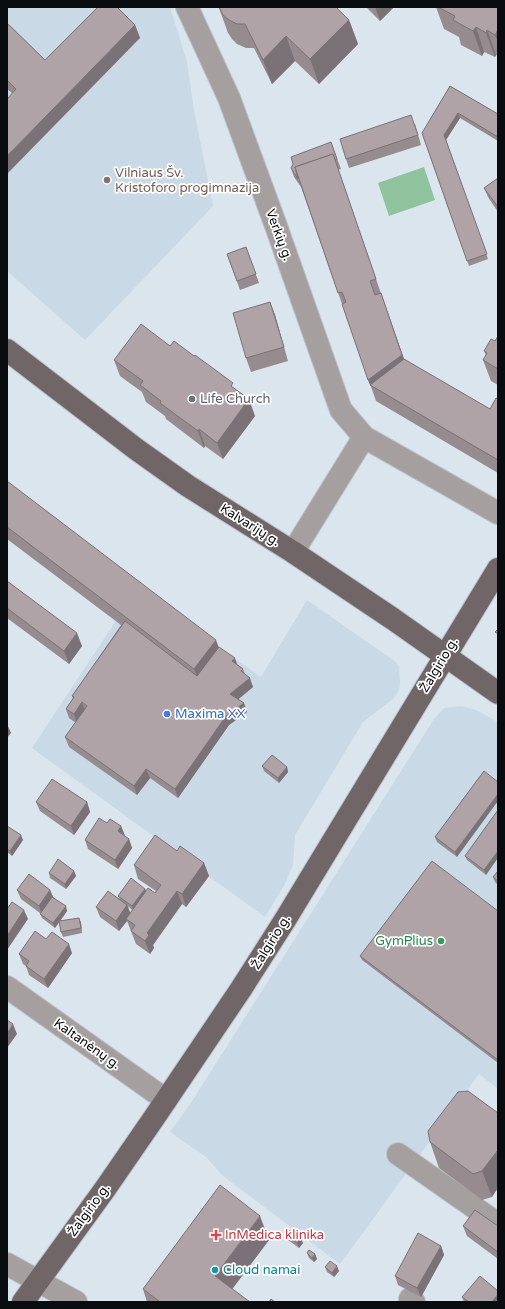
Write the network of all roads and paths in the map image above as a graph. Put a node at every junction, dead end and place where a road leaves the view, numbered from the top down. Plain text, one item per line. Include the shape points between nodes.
1 (187, 7) edge
2 (7, 350) edge
3 (364, 437) junction
4 (498, 512) edge
5 (293, 552) junction
6 (498, 568) edge
7 (445, 656) junction
8 (498, 693) edge
9 (7, 987) edge
10 (166, 1100) junction
11 (398, 1154) dead end
12 (498, 1224) edge
13 (7, 1264) edge
14 (37, 1282) junction
15 (22, 1302) edge
16 (76, 1302) edge

1 - 3 street, Verkių g. via 229,98 341,410
2 - 5 main road, Kalvarijų g. via 188,486
3 - 4 street
3 - 5 street
5 - 7 main road, Kalvarijų g.
6 - 7 main road, Žalgirio g.
7 - 8 main road, Kalvarijų g.
7 - 10 main road, Žalgirio g. via 285,920
9 - 10 street, Kaltanėnų g.
10 - 14 main road, Žalgirio g.
11 - 12 street
13 - 14 street
14 - 15 main road, Žalgirio g.
14 - 16 street

